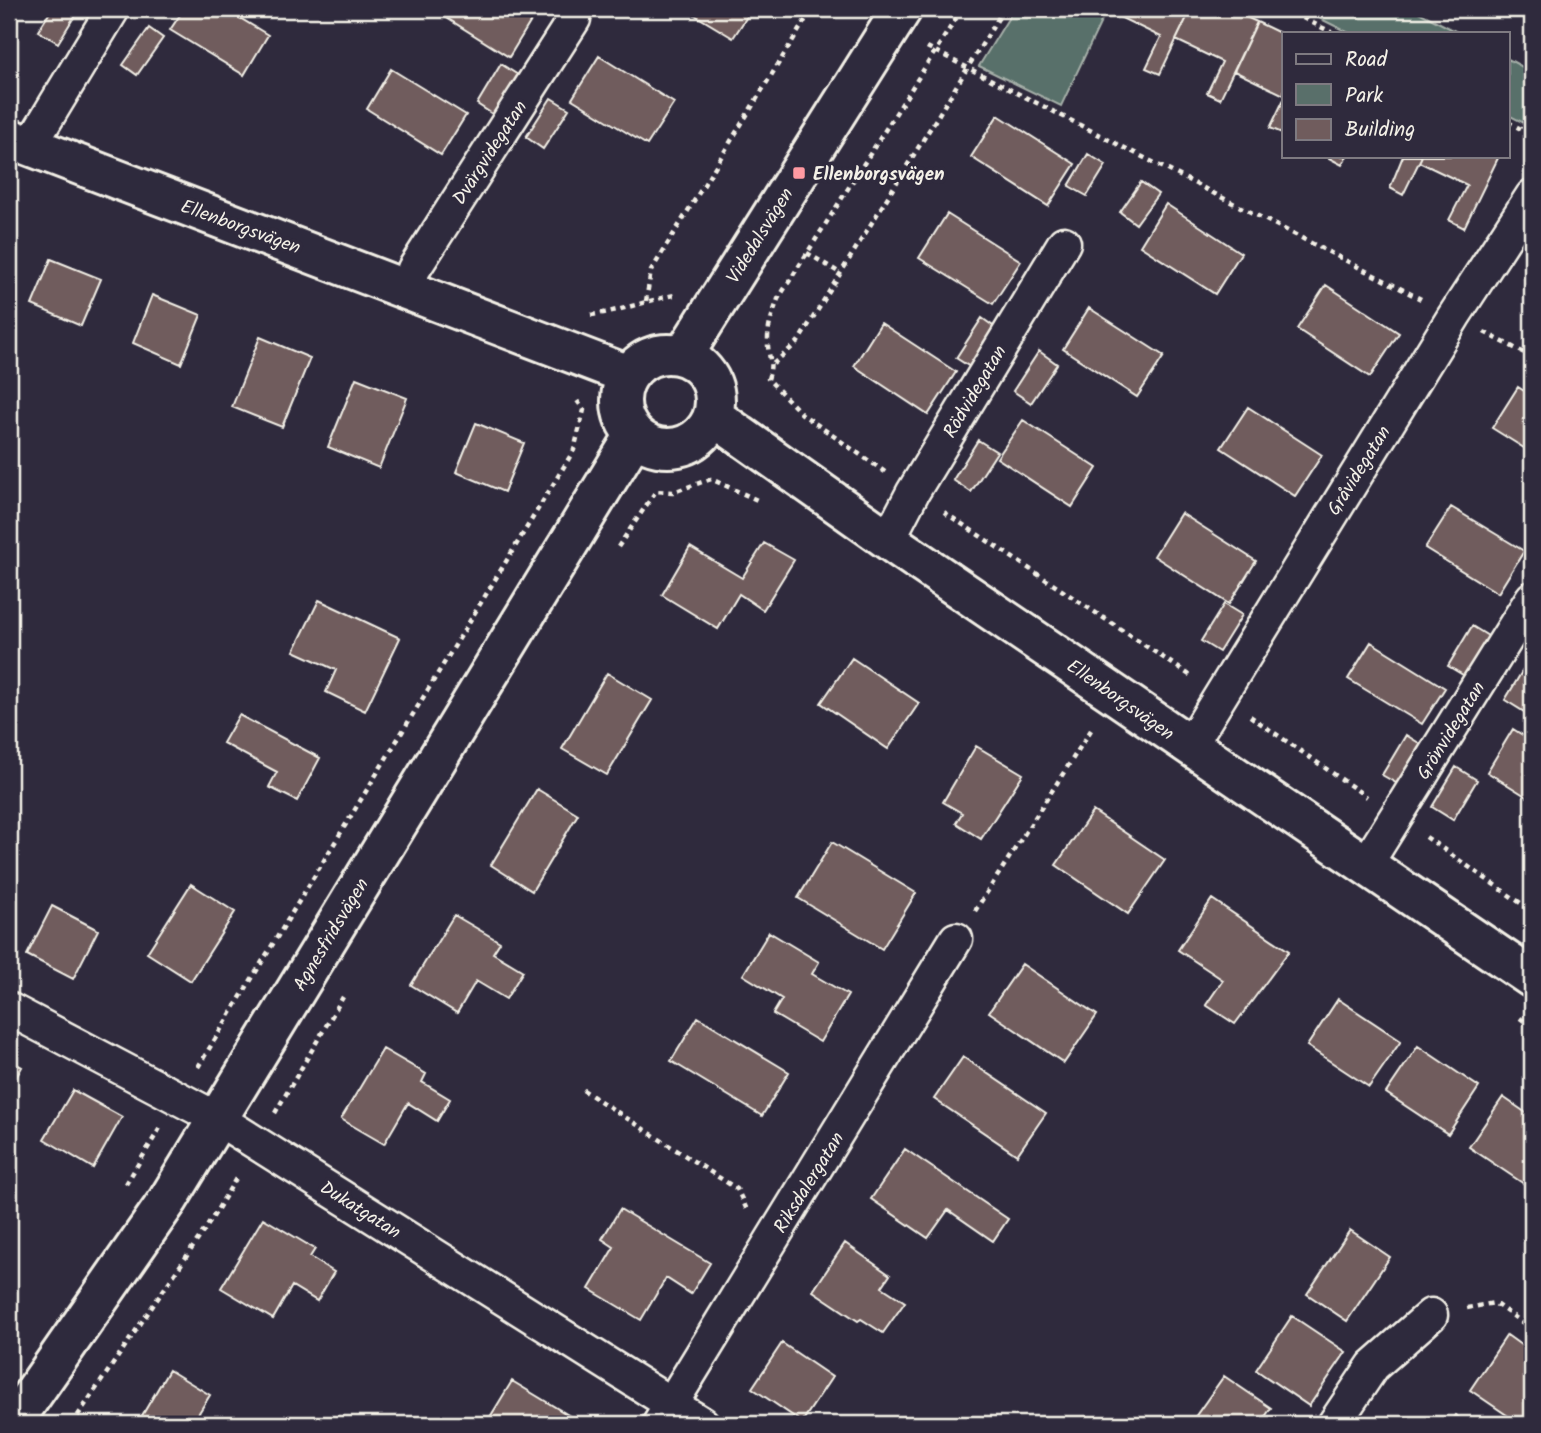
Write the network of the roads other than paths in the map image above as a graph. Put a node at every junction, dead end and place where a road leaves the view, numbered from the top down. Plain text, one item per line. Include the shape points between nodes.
1 (113, 9) edge
2 (896, 18) edge
3 (574, 19) dead end
4 (19, 142) edge
5 (1532, 196) edge
6 (1064, 243) dead end
7 (407, 288) junction
8 (683, 356) junction
9 (629, 375) junction
10 (713, 416) junction
11 (635, 435) junction
12 (888, 540) junction
13 (1532, 598) edge
14 (1189, 747) junction
15 (1367, 863) junction
16 (956, 939) road end
17 (1532, 978) edge
18 (9, 1009) edge
19 (218, 1119) junction
20 (1432, 1315) road end
21 (665, 1414) edge
22 (12, 1424) edge
23 (703, 1424) edge
24 (1334, 1424) edge

1 - 4 street
2 - 8 street, Videdalsvägen
3 - 7 street, Dvärgvidegatan via 414,269
4 - 7 street, Ellenborgsvägen
5 - 14 street, Gråvidegatan
6 - 12 street, Rödvidegatan
7 - 9 street, Ellenborgsvägen
8 - 9 street via 665,353 645,360
8 - 10 street via 699,365 711,380 716,398
9 - 11 street via 620,402 624,420
10 - 11 street via 703,433 670,449
10 - 12 street, Ellenborgsvägen
11 - 19 street, Agnesfridsvägen
12 - 14 street, Ellenborgsvägen
13 - 15 street, Grönvidegatan
14 - 15 street, Ellenborgsvägen
15 - 17 street, Ellenborgsvägen
16 - 21 street, Riksdalergatan
18 - 19 street, Dukatgatan
19 - 21 street, Dukatgatan
19 - 22 street, Agnesfridsvägen via 168,1200
20 - 24 street via 1373,1366
21 - 23 street, Dukatgatan

